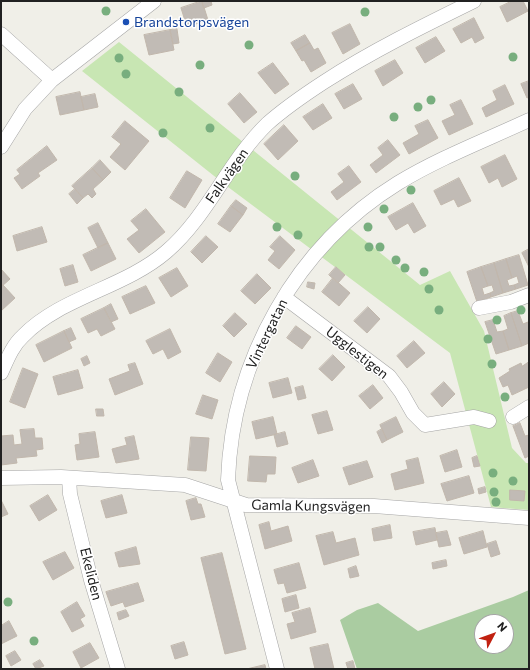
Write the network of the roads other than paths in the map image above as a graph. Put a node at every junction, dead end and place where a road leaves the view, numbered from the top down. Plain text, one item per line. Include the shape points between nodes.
1 (154, 1) edge
2 (474, 1) edge
3 (1, 34) edge
4 (52, 80) junction
5 (529, 120) edge
6 (1, 147) edge
7 (529, 295) edge
8 (284, 297) junction
9 (479, 308) dead end
10 (1, 373) edge
11 (529, 407) edge
12 (513, 417) dead end
13 (489, 421) dead end
14 (1, 478) edge
15 (69, 478) junction
16 (232, 501) junction
17 (529, 518) edge
18 (118, 669) edge
19 (277, 669) edge

1 - 4 street
2 - 10 street, Falkvägen via 375,51 296,100 267,124 232,165 200,215 166,253 133,274 38,323 22,337 9,354
3 - 4 street
4 - 6 street via 25,109
5 - 8 street, Vintergatan via 439,162 399,183 371,202 318,251
7 - 9 street via 511,302
8 - 13 street, Ugglestigen via 389,376 413,413 425,425 474,417
8 - 16 street, Vintergatan via 250,363 240,397 229,452 228,480
11 - 12 street
14 - 15 street, Gamla Kungsvägen
15 - 16 street, Gamla Kungsvägen via 185,485
15 - 18 street, Ekeliden via 70,494 91,580
16 - 17 street, Gamla Kungsvägen via 246,505 374,506
16 - 19 street, Vintergatan

